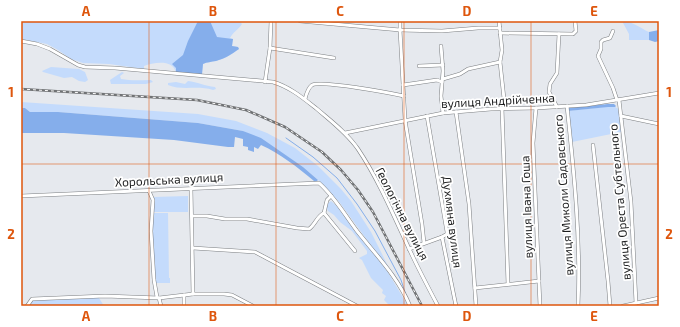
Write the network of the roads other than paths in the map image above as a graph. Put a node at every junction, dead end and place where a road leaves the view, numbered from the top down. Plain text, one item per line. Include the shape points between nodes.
1 (271, 21) edge
2 (300, 21) edge
3 (400, 21) edge
4 (499, 21) edge
5 (575, 21) edge
6 (500, 28) junction
7 (400, 30) junction
8 (613, 31) dead end
9 (500, 33) junction
10 (559, 34) junction
11 (21, 41) edge
12 (441, 46) dead end
13 (270, 48) junction
14 (334, 58) dead end
15 (500, 62) junction
16 (443, 65) junction
17 (419, 66) dead end
18 (443, 81) junction
19 (265, 82) junction
20 (403, 86) junction
21 (659, 93) edge
22 (404, 96) junction
23 (305, 99) junction
24 (618, 100) junction
25 (567, 106) junction
26 (557, 107) junction
27 (503, 108) junction
28 (536, 108) junction
29 (456, 112) junction
30 (443, 113) junction
31 (427, 116) junction
32 (621, 116) junction
33 (405, 120) junction
34 (659, 124) edge
35 (345, 133) junction
36 (593, 145) dead end
37 (192, 189) junction
38 (149, 191) junction
39 (21, 196) edge
40 (331, 196) junction
41 (324, 213) junction
42 (192, 216) junction
43 (442, 237) junction
44 (424, 243) junction
45 (193, 248) junction
46 (409, 249) junction
47 (355, 250) dead end
48 (539, 281) junction
49 (508, 284) junction
50 (475, 288) junction
51 (193, 294) junction
52 (184, 295) junction
53 (158, 297) junction
54 (659, 298) edge
55 (636, 303) junction
56 (27, 306) edge
57 (161, 306) edge
58 (184, 306) edge
59 (253, 306) edge
60 (357, 306) edge
61 (410, 306) edge
62 (438, 306) edge
63 (456, 306) edge
64 (476, 306) edge
65 (540, 306) edge
66 (578, 306) edge
67 (610, 306) edge
68 (624, 306) edge

1 - 13 street
2 - 7 street
3 - 7 street
4 - 6 street
5 - 10 street via 574,33
6 - 7 street
6 - 9 street
7 - 20 street
8 - 24 street, вулиця Ореста Субтельного via 610,38 601,42 598,56
9 - 10 street
9 - 15 street
10 - 26 street via 557,73 550,92
11 - 19 street via 37,44 85,67
12 - 16 street
13 - 14 street
13 - 19 street
15 - 18 street via 468,69
15 - 27 street
16 - 17 street
16 - 18 street
18 - 20 street
18 - 30 street
19 - 23 street via 287,87
20 - 22 street
21 - 24 street, вулиця Андрійченка
22 - 23 street via 315,84 310,87
22 - 33 street
23 - 35 street
24 - 25 street, вулиця Андрійченка
24 - 32 street, вулиця Ореста Субтельного
25 - 26 street, вулиця Андрійченка
25 - 66 street, вулиця Миколи Садовського via 579,247
26 - 28 street, вулиця Андрійченка
27 - 28 street, вулиця Андрійченка
27 - 29 street, вулиця Андрійченка
27 - 49 street
28 - 48 street, вулиця Івана Гоша via 533,135
29 - 30 street, вулиця Андрійченка
29 - 50 street via 469,204
30 - 31 street, вулиця Андрійченка
31 - 33 street, вулиця Андрійченка
31 - 43 street, Духмяна вулиця via 447,232
32 - 34 street
32 - 55 street, вулиця Ореста Субтельного via 631,202
33 - 35 street, вулиця Андрійченка
33 - 44 street
35 - 46 street, Геологічна вулиця via 358,149
36 - 67 street
37 - 38 street, Хорольська вулиця
37 - 40 street, Хорольська вулиця via 319,183
37 - 42 street
38 - 39 street, Хорольська вулиця
38 - 53 street via 153,200 154,280
40 - 41 street via 327,200
40 - 61 street via 392,274
41 - 42 street via 309,229 247,219
41 - 47 street
42 - 45 street
43 - 44 street
43 - 63 street, Духмяна вулиця
44 - 46 street
45 - 51 street
45 - 60 street via 255,252
46 - 62 street, Геологічна вулиця
48 - 49 street
48 - 65 street, вулиця Івана Гоша
49 - 50 street
50 - 64 street
51 - 52 street
51 - 59 street via 232,295
52 - 53 street
52 - 58 street
53 - 56 street via 32,299
53 - 57 street
54 - 55 street
55 - 68 street

